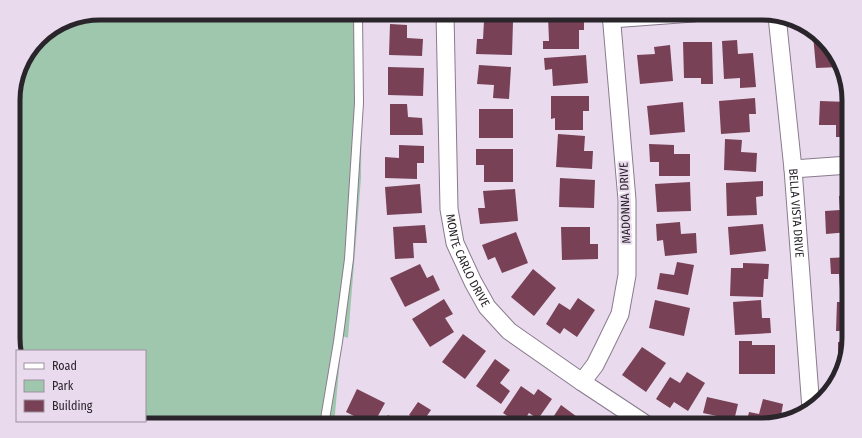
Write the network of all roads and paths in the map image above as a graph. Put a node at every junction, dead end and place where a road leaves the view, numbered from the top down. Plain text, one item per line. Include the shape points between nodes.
1 (358, 20) edge
2 (445, 20) edge
3 (611, 20) edge
4 (778, 22) edge
5 (842, 165) edge
6 (793, 169) junction
7 (582, 382) junction
8 (810, 402) edge
9 (325, 418) edge
10 (636, 418) edge

1 - 9 lane via 359,103 349,259
2 - 7 street, MONTE CARLO DRIVE via 449,209 455,243 472,282 487,306 509,331
3 - 7 street, MADONNA DRIVE via 626,200 627,275 620,314 598,359
4 - 6 street, BELLA VISTA DRIVE
5 - 6 street
6 - 8 street, BELLA VISTA DRIVE
7 - 10 street, MONTE CARLO DRIVE

